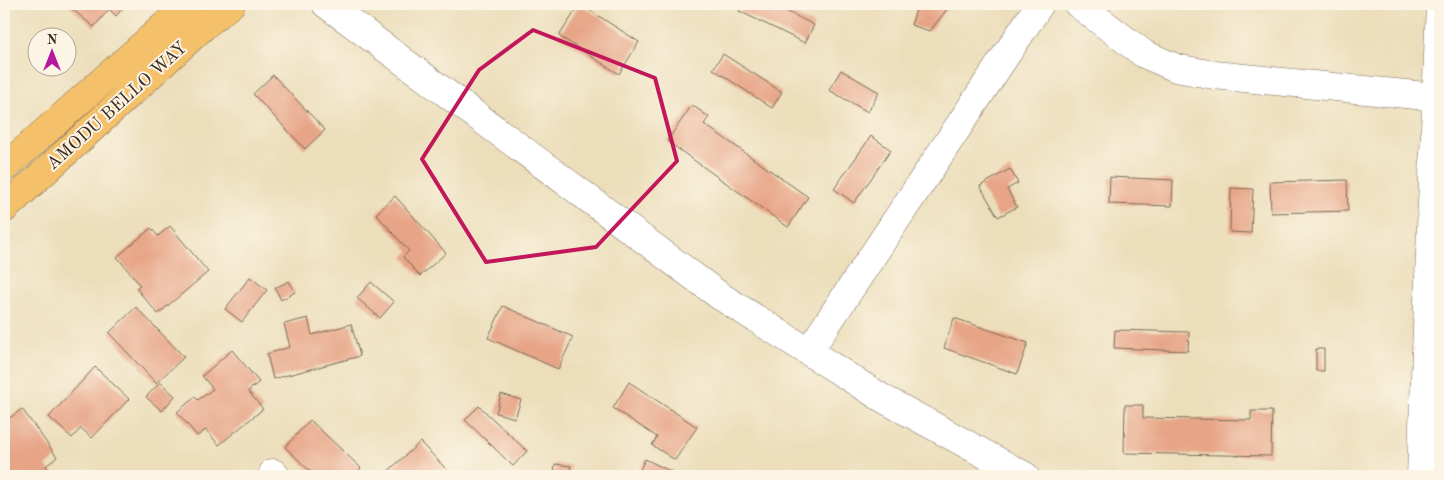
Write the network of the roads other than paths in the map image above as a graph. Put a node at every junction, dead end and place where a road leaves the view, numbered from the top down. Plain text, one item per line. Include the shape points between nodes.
1 (189, 4) edge
2 (231, 4) edge
3 (326, 4) edge
4 (1040, 4) edge
5 (1078, 4) edge
6 (1440, 5) edge
7 (1436, 97) junction
8 (4, 168) edge
9 (4, 209) edge
10 (1434, 294) edge
11 (808, 351) junction
12 (1025, 476) edge
13 (1421, 476) edge

1 - 8 main road, AMODU BELLO WAY
2 - 9 main road, AMODU BELLO WAY
3 - 11 lane via 720,296
4 - 11 lane
5 - 7 lane via 1144,54 1176,68 1214,75
6 - 7 lane
7 - 10 lane
10 - 13 lane
11 - 12 lane via 882,398

